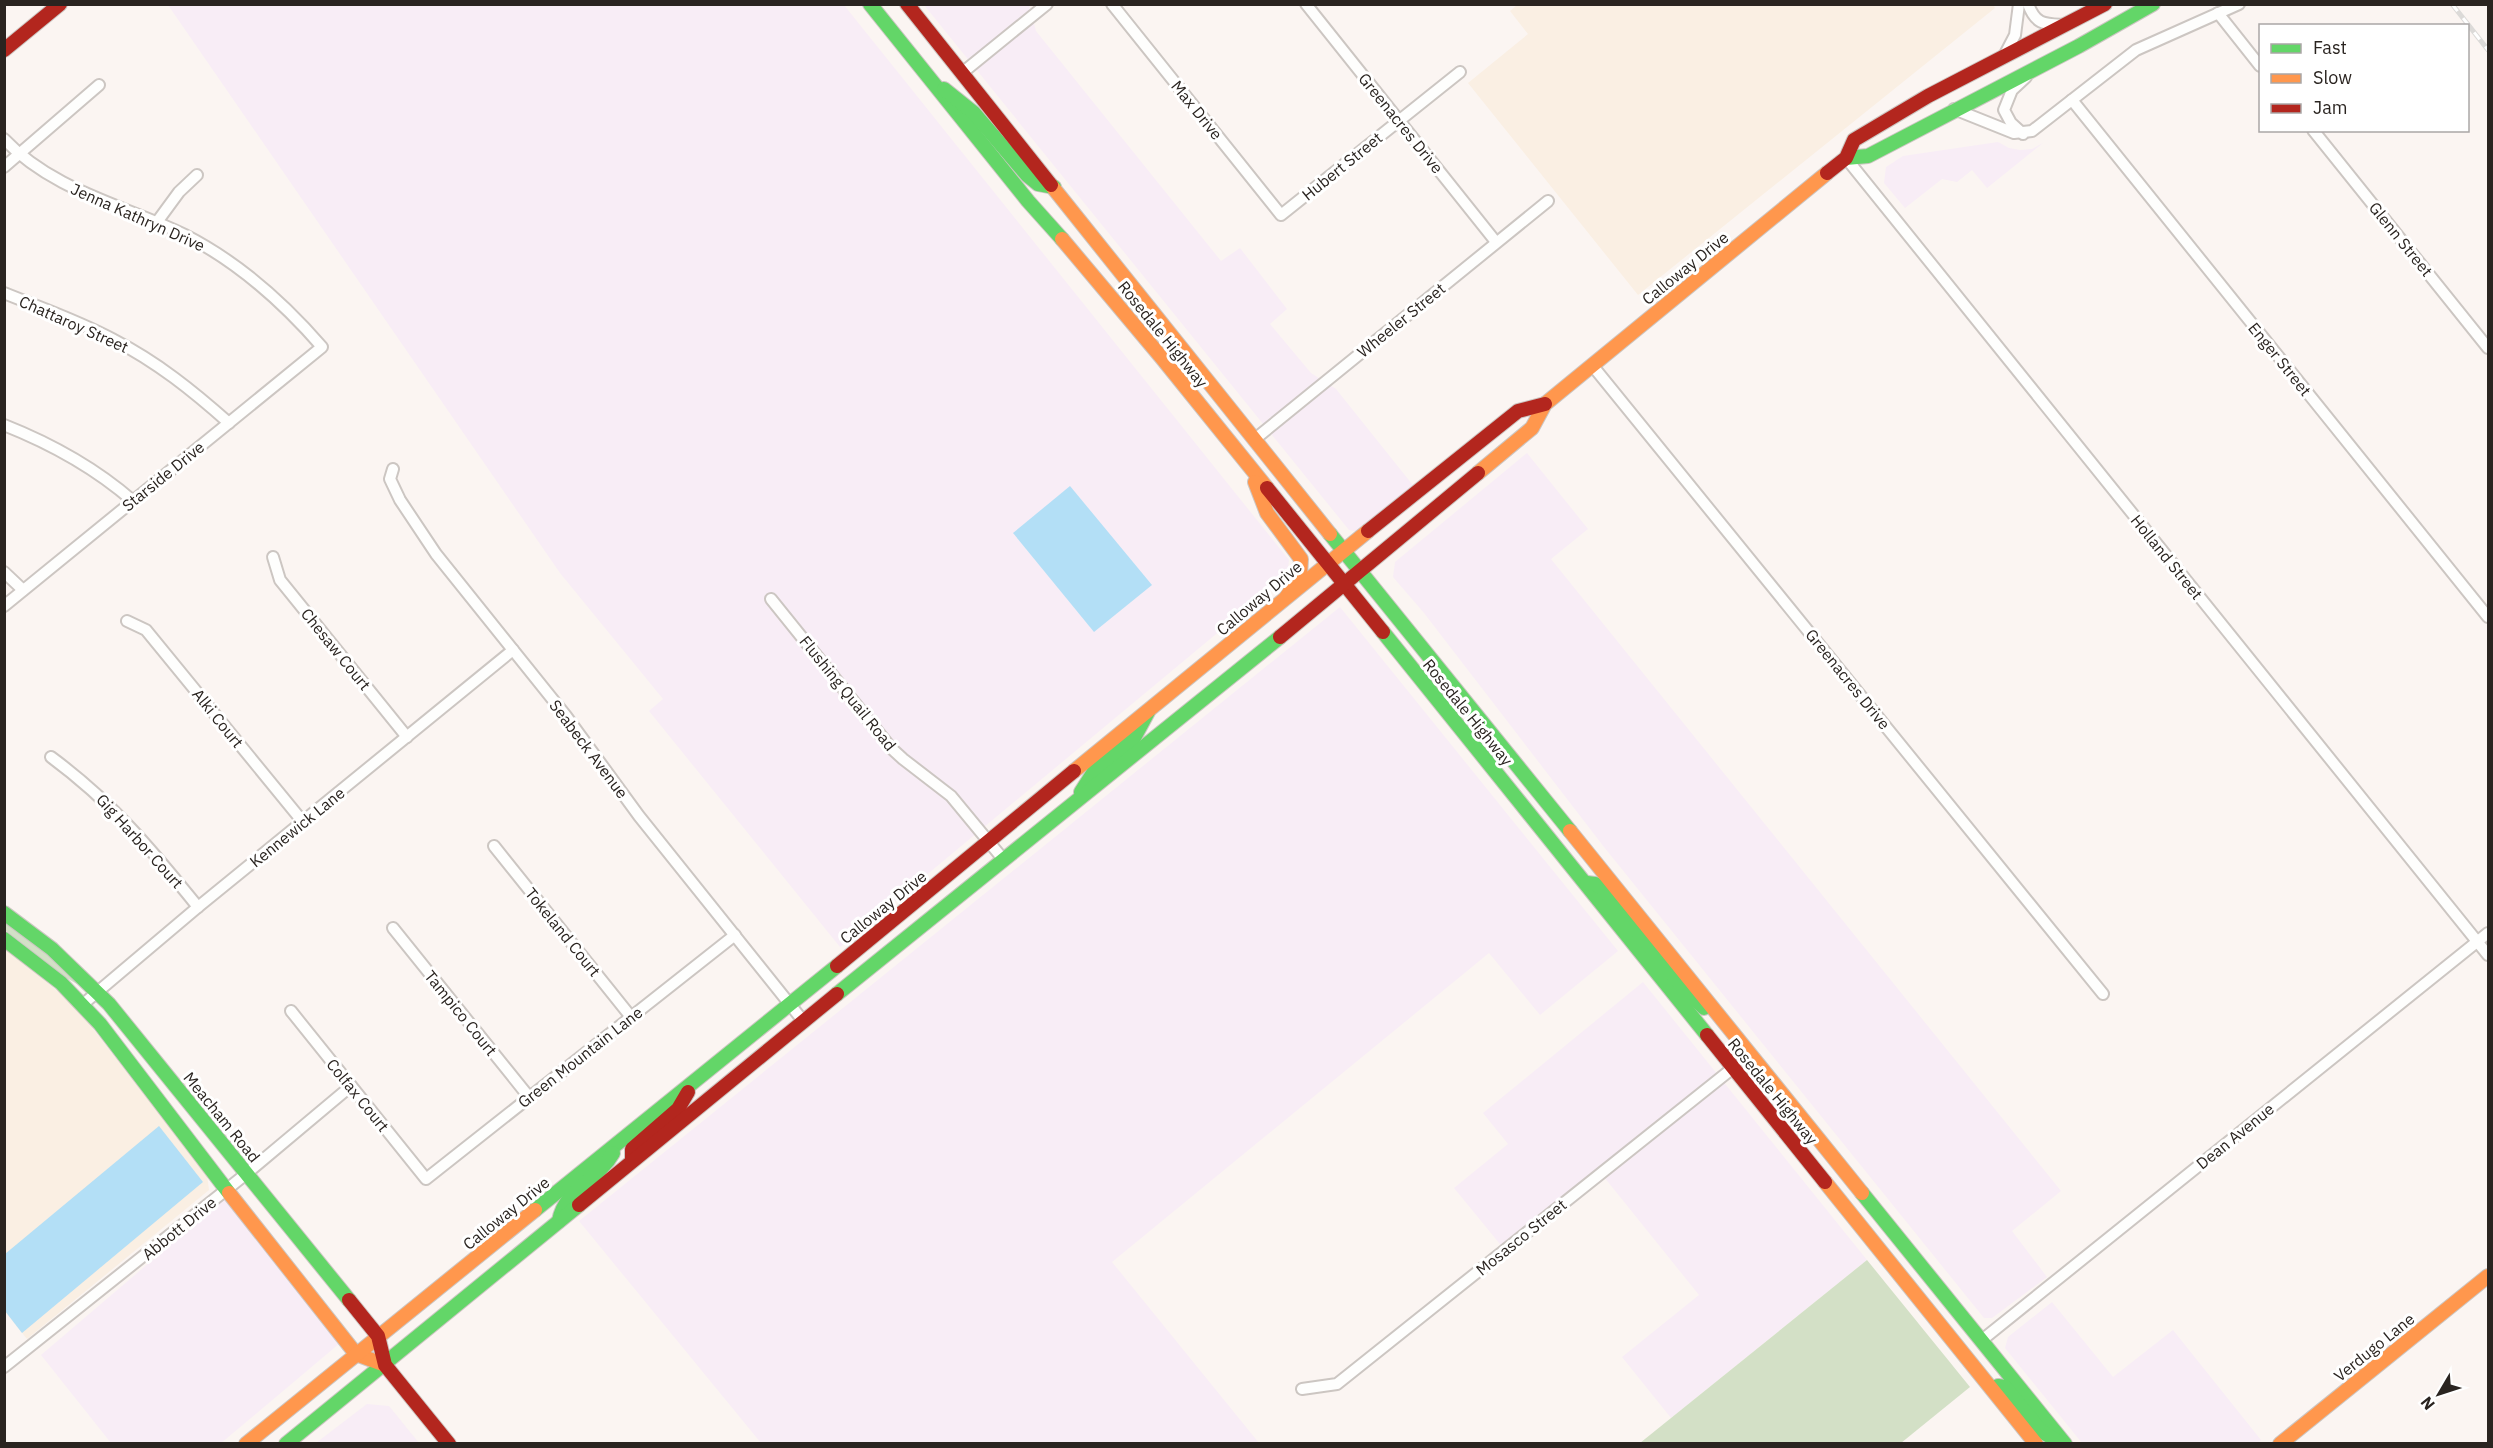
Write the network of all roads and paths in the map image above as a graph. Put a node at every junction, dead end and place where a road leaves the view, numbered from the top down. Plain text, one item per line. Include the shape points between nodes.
1 (60, 4) edge
2 (870, 4) edge
3 (907, 4) edge
4 (1047, 4) edge
5 (1112, 4) edge
6 (1306, 4) edge
7 (2019, 4) edge
8 (2028, 4) edge
9 (2105, 4) edge
10 (2152, 4) edge
11 (2239, 4) edge
12 (2218, 13) junction
13 (2067, 25) junction
14 (4, 50) edge
15 (2004, 56) junction
16 (2259, 65) edge
17 (2034, 69) junction
18 (1460, 72) dead end
19 (962, 73) junction
20 (934, 83) junction
21 (99, 85) dead end
22 (2072, 100) junction
23 (1954, 110) junction
24 (1399, 121) junction
25 (2315, 132) edge
26 (2023, 134) junction
27 (4, 139) edge
28 (19, 153) junction
29 (1846, 158) junction
30 (4, 167) edge
31 (197, 175) dead end
32 (1054, 187) junction
33 (1548, 201) dead end
34 (1281, 215) joint
35 (157, 222) junction
36 (1496, 242) junction
37 (4, 293) edge
38 (322, 347) joint
39 (2488, 348) edge
40 (1592, 365) junction
41 (1545, 404) junction
42 (229, 423) junction
43 (4, 425) edge
44 (1255, 439) junction
45 (1238, 454) junction
46 (393, 469) dead end
47 (133, 501) junction
48 (1344, 550) junction
49 (273, 557) dead end
50 (1327, 564) junction
51 (1360, 571) junction
52 (4, 572) edge
53 (1343, 585) junction
54 (23, 590) junction
55 (1287, 596) junction
56 (771, 599) dead end
57 (4, 606) edge
58 (2488, 617) edge
59 (127, 621) dead end
60 (513, 650) junction
61 (1149, 712) junction
62 (407, 737) junction
63 (51, 757) dead end
64 (1515, 796) junction
65 (1076, 801) junction
66 (303, 822) junction
67 (989, 842) junction
68 (494, 846) dead end
69 (1003, 859) junction
70 (1599, 866) junction
71 (1585, 883) junction
72 (198, 907) junction
73 (4, 914) edge
74 (393, 928) dead end
75 (2488, 933) edge
76 (735, 935) junction
77 (4, 939) edge
78 (2478, 942) junction
79 (2488, 955) edge
80 (98, 990) junction
81 (2103, 994) dead end
82 (790, 1004) junction
83 (82, 1005) junction
84 (291, 1011) dead end
85 (631, 1017) junction
86 (804, 1022) junction
87 (1740, 1040) junction
88 (1733, 1068) junction
89 (694, 1082) junction
90 (351, 1086) junction
91 (529, 1097) junction
92 (621, 1142) junction
93 (632, 1161) junction
94 (246, 1174) junction
95 (426, 1179) joint
96 (227, 1189) junction
97 (559, 1221) junction
98 (1857, 1222) junction
99 (2488, 1276) edge
100 (378, 1336) junction
101 (1982, 1340) junction
102 (356, 1354) junction
103 (385, 1365) junction
104 (4, 1367) edge
105 (1302, 1389) dead end
106 (1993, 1389) junction
107 (246, 1443) edge
108 (286, 1443) edge
109 (449, 1443) edge
110 (2036, 1443) edge
111 (2063, 1443) edge
112 (2280, 1443) edge

1 - 14 main road
2 - 20 main road, Rosedale Highway
3 - 19 main road, Rosedale Highway
4 - 19 street
5 - 34 street, Max Drive
6 - 24 street, Greenacres Drive
7 - 15 street via 2015,35
8 - 13 street via 2033,16 2044,24
9 - 13 main road, Calloway Drive
10 - 17 main road, Calloway Drive
11 - 12 street
12 - 16 street
12 - 22 street via 2136,50
13 - 15 main road, Calloway Drive
15 - 29 main road, Calloway Drive via 1854,140
17 - 23 main road, Calloway Drive
17 - 26 street via 2012,90 2004,110
18 - 24 street, Hubert Street
19 - 32 main road, Rosedale Highway
20 - 32 main road via 974,113 1027,175 1038,184
20 - 45 main road, Rosedale Highway
21 - 28 street
22 - 26 street via 2037,128
22 - 58 street, Enger Street
23 - 26 street
23 - 29 main road, Calloway Drive via 1868,156
24 - 34 street, Hubert Street
24 - 36 street, Greenacres Drive
25 - 39 street, Glenn Street
27 - 28 street, Jenna Kathryn Drive
28 - 30 street
28 - 35 street, Jenna Kathryn Drive via 75,189
29 - 40 main road, Calloway Drive
29 - 78 street, Holland Street
31 - 35 street
32 - 44 main road, Rosedale Highway
33 - 36 street, Wheeler Street
35 - 38 street, Jenna Kathryn Drive via 236,266 287,309
36 - 44 street, Wheeler Street
37 - 42 street, Chattaroy Street via 84,325 143,356 198,395
38 - 42 street, Starside Drive
40 - 41 main road, Calloway Drive
40 - 81 street, Greenacres Drive
41 - 48 main road, Calloway Drive via 1518,411
41 - 51 main road, Calloway Drive via 1532,428
42 - 47 street, Starside Drive
43 - 47 street via 67,453
44 - 48 main road, Rosedale Highway
45 - 50 main road, Rosedale Highway
45 - 55 main road via 1267,513 1301,559 1300,577
46 - 60 street, Seabeck Avenue via 390,479 417,528
47 - 54 street, Starside Drive
48 - 50 main road, Calloway Drive
48 - 51 main road, Rosedale Highway
49 - 62 street, Chesaw Court via 280,580
50 - 53 main road, Rosedale Highway
50 - 55 main road, Calloway Drive
51 - 53 main road, Calloway Drive
51 - 70 main road, Rosedale Highway
52 - 54 street
53 - 64 main road, Rosedale Highway
53 - 65 main road, Calloway Drive
54 - 57 street, Starside Drive
55 - 61 main road, Calloway Drive
56 - 67 street, Flushing Quail Road via 891,747 951,796
59 - 66 street, Alki Court via 146,630
60 - 62 street, Kennewick Lane
60 - 76 street, Seabeck Avenue
61 - 65 main road via 1138,736 1096,769
61 - 67 main road, Calloway Drive
62 - 66 street, Kennewick Lane
63 - 72 street, Gig Harbor Court via 125,819
64 - 70 main road via 1542,817 1583,865
64 - 71 main road, Rosedale Highway
65 - 69 main road, Calloway Drive
66 - 72 street, Kennewick Lane
67 - 69 street, Flushing Quail Road
67 - 82 main road, Calloway Drive
68 - 85 street, Tokeland Court
69 - 86 main road, Calloway Drive
70 - 87 main road, Rosedale Highway
71 - 87 main road via 1603,890 1686,991
71 - 88 main road, Rosedale Highway
72 - 80 street, Kennewick Lane
73 - 80 main road, Meacham Road via 44,941
74 - 91 street, Tampico Court
75 - 78 street, Dean Avenue
76 - 82 street, Seabeck Avenue
76 - 85 street, Green Mountain Lane
77 - 83 main road via 61,983
78 - 79 street, Holland Street
78 - 101 street, Dean Avenue
80 - 83 street, Kennewick Lane
80 - 94 main road, Meacham Road
82 - 86 street, Seabeck Avenue
82 - 89 main road, Calloway Drive
83 - 96 main road
84 - 90 street, Colfax Court
85 - 91 street, Green Mountain Lane
86 - 93 main road, Calloway Drive
87 - 101 main road, Rosedale Highway
88 - 98 main road, Rosedale Highway
88 - 105 street, Mosasco Street via 1337,1384
89 - 92 main road, Calloway Drive
89 - 93 main road via 678,1109 632,1149
90 - 94 street, Abbott Drive
90 - 95 street, Colfax Court
91 - 95 street, Green Mountain Lane
92 - 97 main road via 603,1168 560,1209
92 - 100 main road, Calloway Drive
93 - 97 main road, Calloway Drive
94 - 96 street, Abbott Drive
94 - 100 main road, Meacham Road
96 - 102 main road
96 - 104 street, Abbott Drive
97 - 103 main road, Calloway Drive
98 - 101 main road via 1890,1248 1961,1335 1975,1342
98 - 106 main road, Rosedale Highway
99 - 112 main road, Verdugo Lane
100 - 102 main road, Calloway Drive
100 - 103 main road, Meacham Road
101 - 111 main road, Rosedale Highway
102 - 103 main road, Meacham Road
102 - 107 main road, Calloway Drive
103 - 108 main road, Calloway Drive
103 - 109 main road, Meacham Road
106 - 110 main road, Rosedale Highway
106 - 111 main road via 2005,1387 2041,1431

